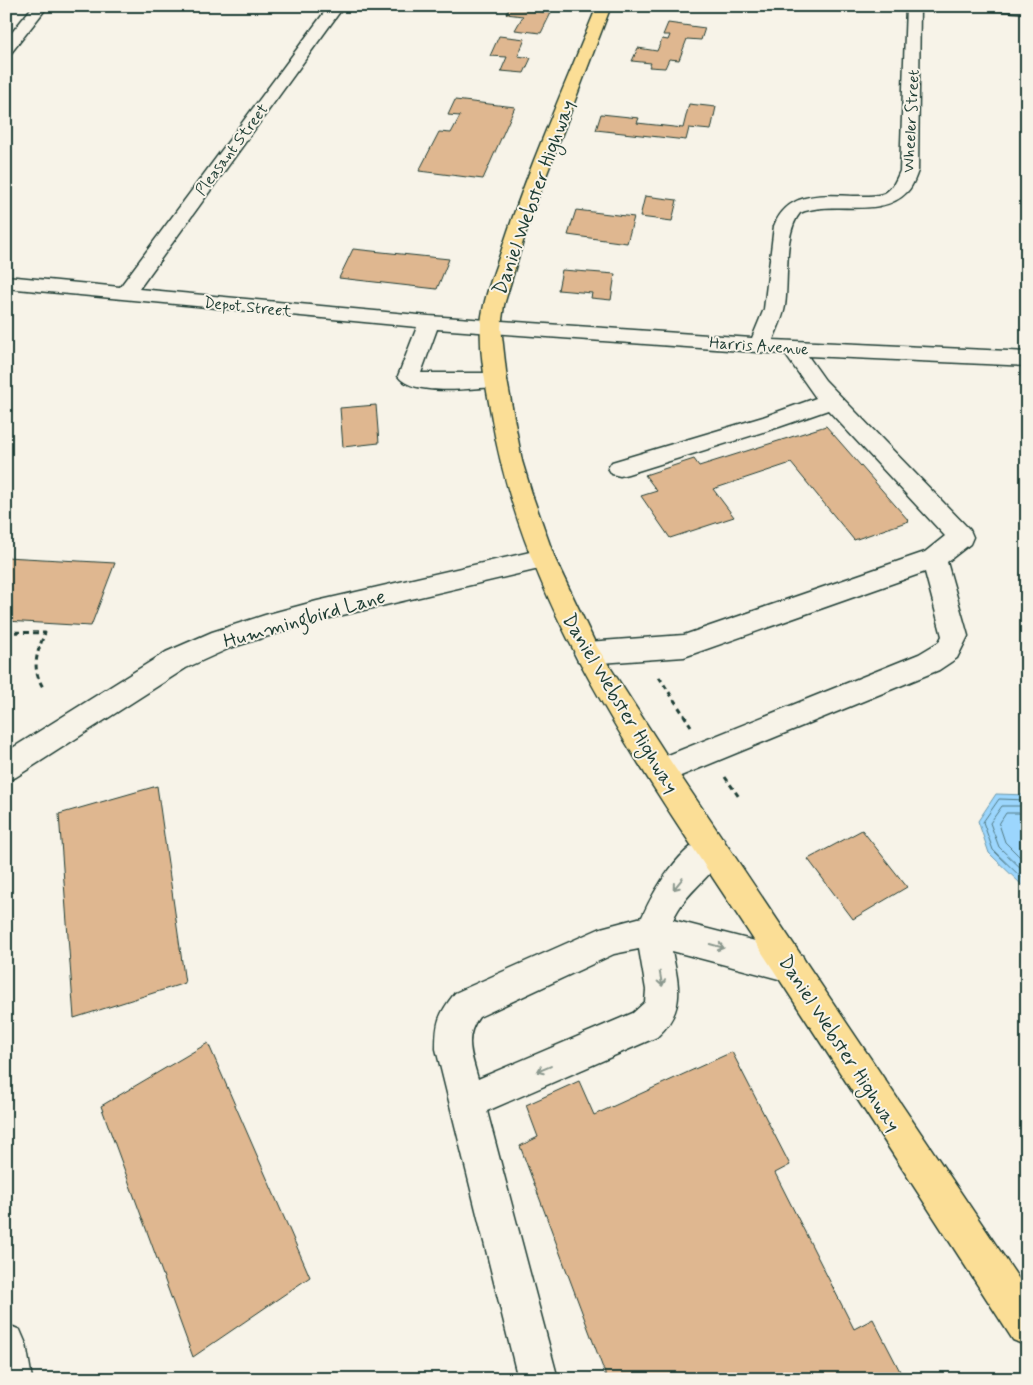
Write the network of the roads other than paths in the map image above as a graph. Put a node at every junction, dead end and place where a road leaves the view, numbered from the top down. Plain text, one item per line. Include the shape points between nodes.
1 (41, 6) edge
2 (337, 6) edge
3 (604, 6) edge
4 (913, 6) edge
5 (994, 6) edge
6 (1027, 9) edge
7 (6, 50) edge
8 (6, 282) edge
9 (126, 293) junction
10 (430, 322) junction
11 (491, 327) junction
12 (760, 345) junction
13 (791, 346) junction
14 (1027, 359) edge
15 (496, 380) junction
16 (832, 400) junction
17 (620, 468) dead end
18 (543, 559) junction
19 (934, 559) junction
20 (587, 653) junction
21 (6, 768) edge
22 (661, 771) junction
23 (712, 848) junction
24 (652, 932) junction
25 (790, 966) junction
26 (467, 1102) junction
27 (1027, 1326) edge
28 (6, 1344) edge
29 (12, 1379) edge
30 (538, 1379) edge

1 - 7 street
2 - 9 street, Pleasant Street
3 - 11 main road, Daniel Webster Highway via 521,218 494,305
4 - 12 street, Wheeler Street via 906,185 894,196 871,202 814,201 792,210 784,224 774,310
5 - 6 street
8 - 9 street, Depot Street
9 - 10 street, Depot Street
10 - 11 street, Depot Street
10 - 15 street via 409,376 421,382
11 - 12 street, Harris Avenue
11 - 15 main road, Daniel Webster Highway
12 - 13 street, Harris Avenue
13 - 14 street, Harris Avenue
13 - 16 street via 817,385
15 - 18 main road, Daniel Webster Highway via 510,461
16 - 17 street
16 - 19 street via 960,537
18 - 20 main road, Daniel Webster Highway
18 - 21 street, Hummingbird Lane via 317,611 221,640 176,660
19 - 20 street via 684,646
19 - 22 street via 954,636 948,650 929,662
20 - 22 main road, Daniel Webster Highway
22 - 23 main road, Daniel Webster Highway
23 -> 24 street via 665,901
23 - 25 main road, Daniel Webster Highway
24 -> 25 street
24 -> 26 street via 663,990 657,1014 645,1025
24 - 26 street via 612,940 467,1005 453,1022 453,1048
25 - 27 main road, Daniel Webster Highway
26 - 30 street
28 - 29 street

